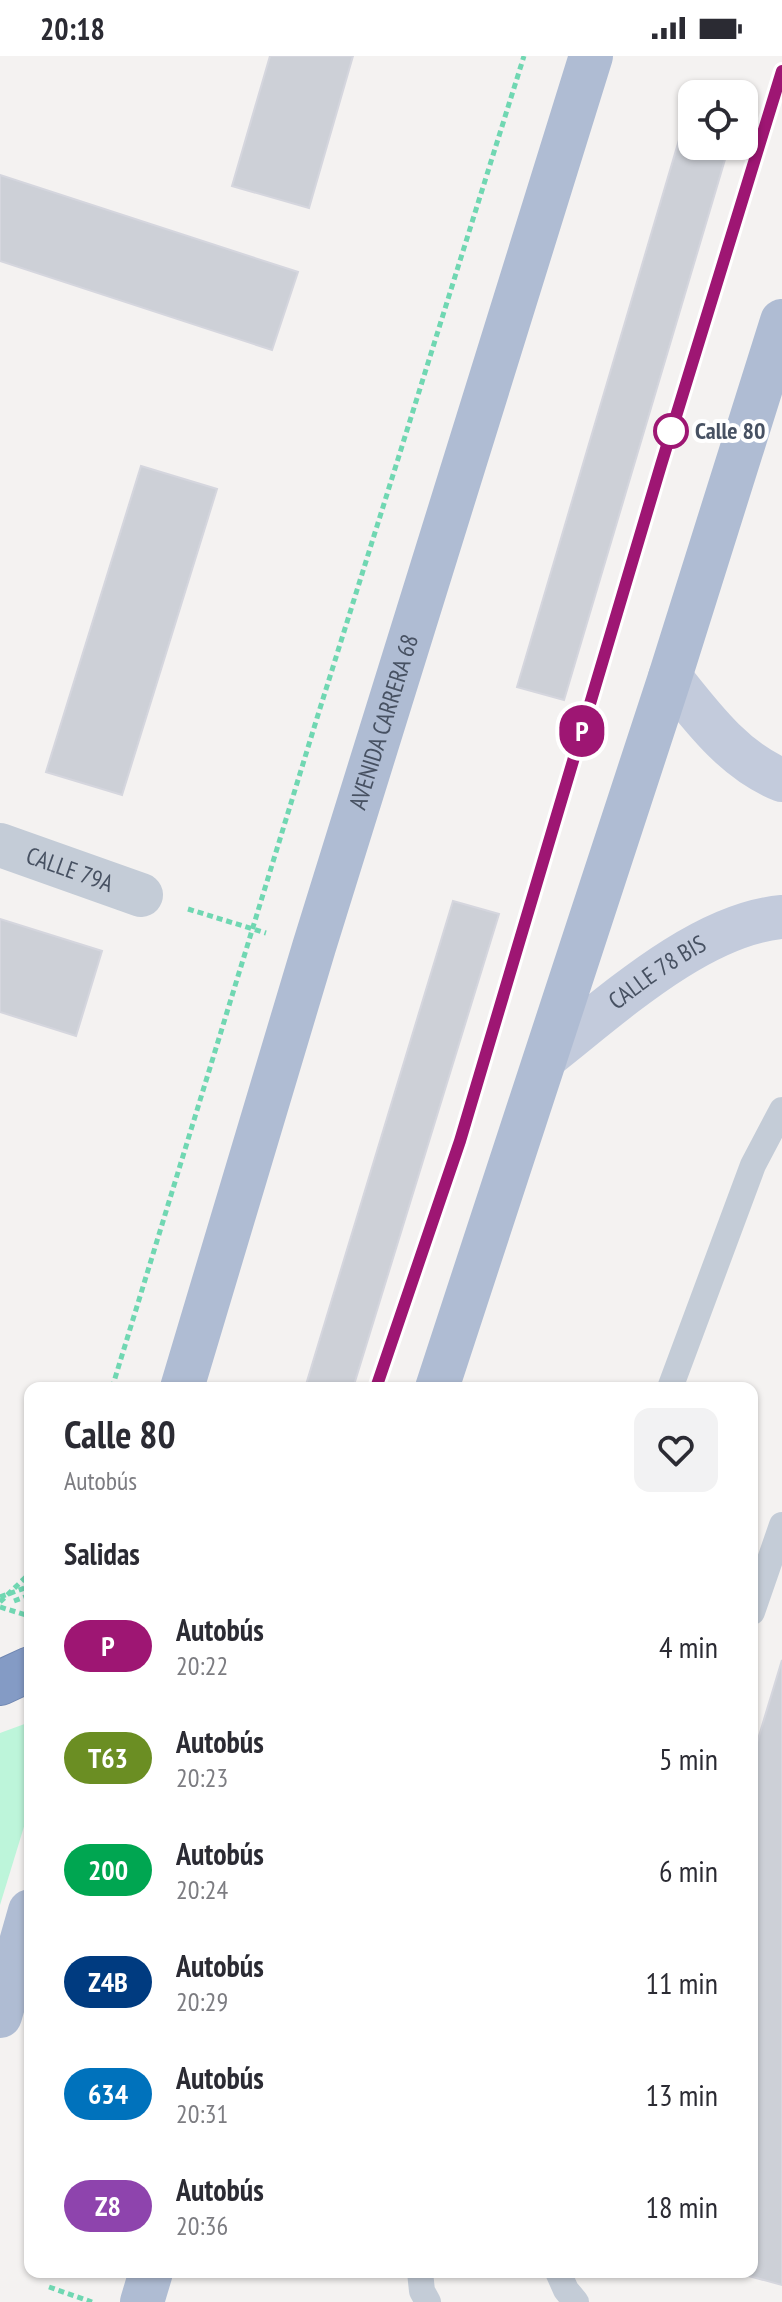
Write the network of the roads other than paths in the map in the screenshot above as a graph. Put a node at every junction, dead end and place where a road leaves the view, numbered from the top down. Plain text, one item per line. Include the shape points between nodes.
1 (591, 56) edge
2 (782, 321) edge
3 (670, 677) junction
4 (782, 780) edge
5 (0, 845) edge
6 (141, 895) road end
7 (782, 917) edge
8 (546, 1057) junction
9 (782, 1110) edge
10 (184, 1382) edge
11 (439, 1382) edge
12 (672, 1382) edge
13 (782, 1525) edge
14 (761, 1559) edge
15 (24, 1672) edge
16 (0, 1683) edge
17 (24, 1932) edge
18 (0, 2016) edge
19 (149, 2278) edge
20 (421, 2278) edge
21 (561, 2278) edge
22 (142, 2302) edge
23 (428, 2302) edge
24 (576, 2302) edge

1 - 10 main road, AVENIDA CARRERA 68
2 - 3 main road
3 - 4 street via 740,755
3 - 8 main road
5 - 6 street, CALLE 79A
7 - 8 street, CALLE 78 BIS via 725,931 687,952
8 - 11 main road
9 - 12 lane via 753,1165
13 - 14 lane
15 - 16 highway
17 - 18 main road
19 - 22 main road
20 - 23 lane
21 - 24 lane

